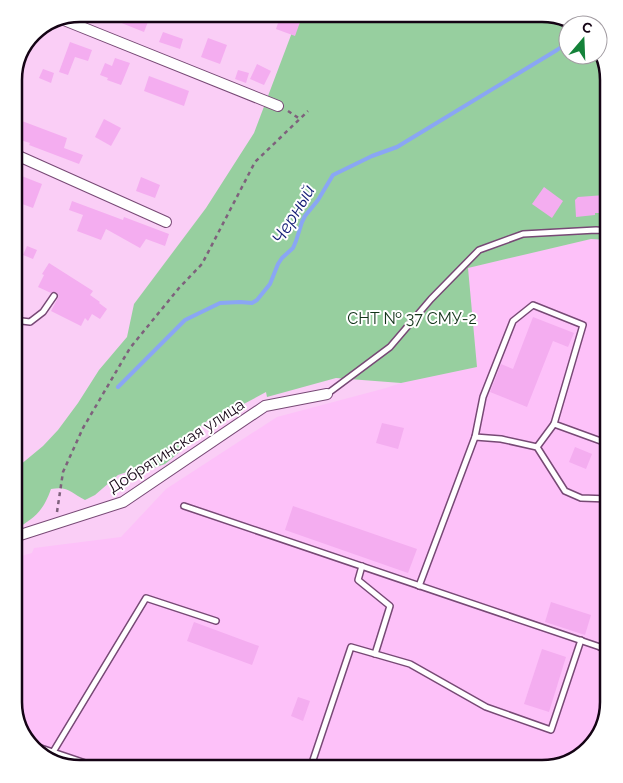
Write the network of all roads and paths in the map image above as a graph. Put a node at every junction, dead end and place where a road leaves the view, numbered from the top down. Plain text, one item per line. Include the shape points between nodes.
1 (72, 23) edge
2 (278, 106) joint
3 (308, 111) dead end
4 (300, 119) junction
5 (23, 158) edge
6 (166, 222) dead end
7 (600, 230) edge
8 (54, 296) dead end
9 (23, 321) edge
10 (327, 394) joint
11 (554, 424) junction
12 (474, 436) junction
13 (600, 441) edge
14 (537, 447) junction
15 (600, 499) edge
16 (184, 506) dead end
17 (56, 524) junction
18 (23, 534) edge
19 (362, 566) junction
20 (419, 586) junction
21 (216, 621) dead end
22 (581, 640) junction
23 (600, 647) edge
24 (375, 654) junction
25 (47, 750) edge
26 (52, 752) junction
27 (76, 760) edge
28 (313, 760) edge

1 - 2 street
2 - 4 path
3 - 4 path
4 - 17 path via 255,162 202,264 130,348 83,428 63,472
5 - 6 street
7 - 10 lane via 523,234 479,250 390,347
8 - 9 lane via 43,312 30,322
10 - 17 street, Добрятинская улица via 265,406 123,502
11 - 12 lane via 583,325 533,305 513,321 482,398
11 - 13 lane
11 - 14 lane
12 - 14 lane via 501,438
12 - 20 lane
14 - 15 lane via 565,491 581,498
16 - 19 lane
17 - 18 street, Добрятинская улица
19 - 20 lane
19 - 24 lane via 358,580 390,606
20 - 22 lane
21 - 26 lane via 146,598
22 - 23 lane
22 - 24 lane via 552,730 486,707 410,664
24 - 28 lane via 351,647
25 - 26 lane
26 - 27 lane

